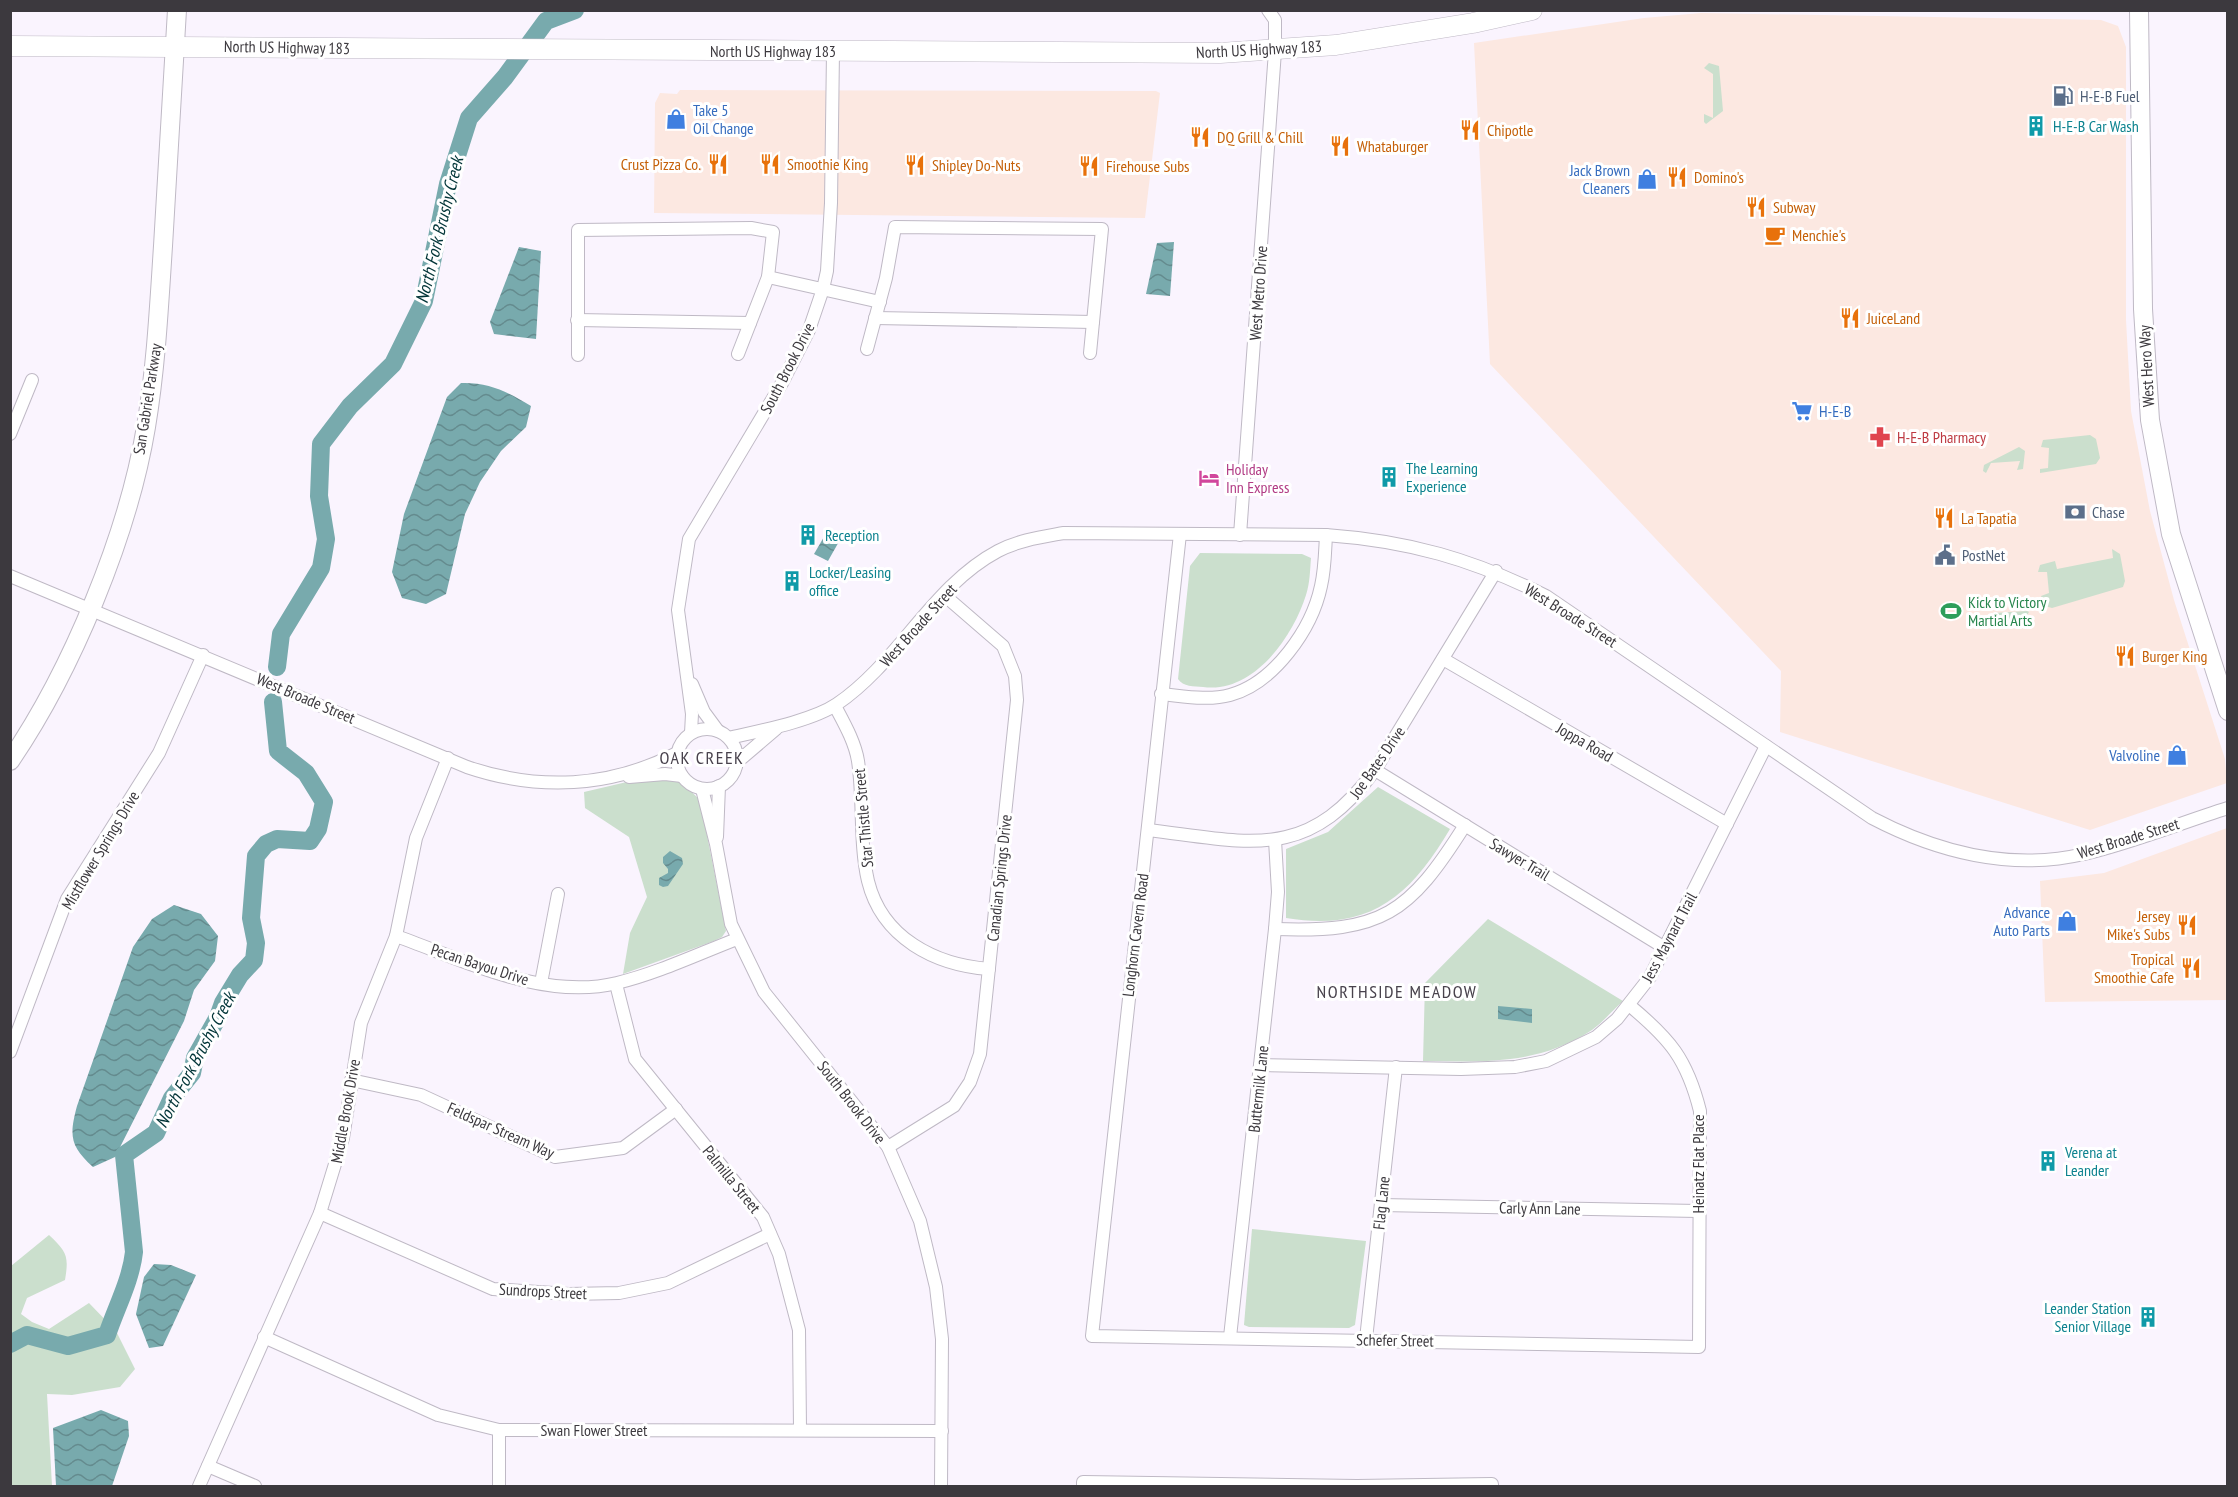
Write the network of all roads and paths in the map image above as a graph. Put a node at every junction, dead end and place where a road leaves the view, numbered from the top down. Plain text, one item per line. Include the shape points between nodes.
1 (177, 10) edge
2 (1532, 10) edge
3 (2139, 10) edge
4 (1275, 14) edge
5 (10, 46) edge
6 (175, 46) junction
7 (833, 51) junction
8 (1275, 51) junction
9 (768, 277) junction
10 (823, 289) junction
11 (880, 302) junction
12 (875, 318) junction
13 (577, 320) junction
14 (1093, 322) junction
15 (750, 323) junction
16 (867, 350) dead end
17 (1090, 353) dead end
18 (738, 354) dead end
19 (578, 356) dead end
20 (32, 380) dead end
21 (10, 434) edge
22 (1180, 534) junction
23 (1240, 535) junction
24 (1326, 535) junction
25 (1496, 571) junction
26 (10, 576) edge
27 (944, 595) junction
28 (90, 607) junction
29 (203, 655) junction
30 (1443, 659) junction
31 (684, 667) junction
32 (1161, 694) junction
33 (835, 706) junction
34 (2228, 711) edge
35 (779, 726) junction
36 (718, 731) junction
37 (691, 733) junction
38 (729, 738) junction
39 (1766, 746) junction
40 (677, 753) junction
41 (448, 758) junction
42 (10, 761) edge
43 (736, 763) junction
44 (1375, 770) junction
45 (682, 776) junction
46 (610, 778) junction
47 (719, 786) junction
48 (702, 789) junction
49 (2228, 807) edge
50 (1727, 824) junction
51 (1465, 825) junction
52 (1148, 830) junction
53 (1275, 840) junction
54 (716, 844) junction
55 (558, 894) dead end
56 (1275, 930) junction
57 (396, 936) junction
58 (737, 939) junction
59 (1665, 948) junction
60 (989, 969) junction
61 (541, 983) junction
62 (616, 984) junction
63 (1629, 1005) junction
64 (10, 1052) edge
65 (1260, 1065) junction
66 (1396, 1067) junction
67 (351, 1080) junction
68 (676, 1109) junction
69 (888, 1147) junction
70 (1381, 1205) junction
71 (1698, 1211) junction
72 (320, 1213) junction
73 (770, 1234) junction
74 (1092, 1336) joint
75 (264, 1337) junction
76 (1230, 1337) junction
77 (1366, 1340) junction
78 (1699, 1347) joint
79 (800, 1429) junction
80 (500, 1430) junction
81 (942, 1431) junction
82 (208, 1466) junction
83 (1083, 1484) edge
84 (1223, 1485) edge
85 (1492, 1485) edge
86 (199, 1486) edge
87 (255, 1486) edge
88 (499, 1486) edge
89 (941, 1486) edge
90 (1357, 1486) edge

1 - 6 street, San Gabriel Parkway
2 - 8 main road, North US Highway 183 via 1402,35
3 - 34 street, West Hero Way via 2143,309 2150,420 2171,534
4 - 8 street, West Metro Drive
5 - 6 main road, North US Highway 183
6 - 7 main road, North US Highway 183
6 - 28 street, San Gabriel Parkway via 155,365 146,429 113,552
7 - 8 main road, North US Highway 183
7 - 10 street, South Brook Drive via 831,202
8 - 23 street, West Metro Drive
9 - 10 street
9 - 13 street via 773,232 751,228 578,230
9 - 15 street
10 - 11 street
10 - 31 street, South Brook Drive via 809,330 782,383 689,539 678,610
11 - 12 street
11 - 14 street via 895,227 1102,229
12 - 14 street
12 - 16 street
13 - 15 street
13 - 19 street
14 - 17 street
15 - 18 street
20 - 21 street
22 - 23 street, West Broade Street
22 - 27 street, West Broade Street via 1064,533 1029,539 998,552
22 - 32 street, Longhorn Cavern Road
23 - 24 street, West Broade Street
24 - 25 street, West Broade Street via 1369,538 1436,551
24 - 32 street via 1325,563 1313,611 1274,668 1248,688 1229,696
25 - 30 street, Joe Bates Drive
25 - 39 street, West Broade Street via 1546,596
26 - 28 street, West Broade Street
27 - 33 street, West Broade Street via 870,679
27 - 60 street, Canadian Springs Drive via 1003,646 1015,676 1017,700
28 - 29 street, West Broade Street
28 - 42 street, San Gabriel Parkway via 59,680
29 - 41 street, West Broade Street
29 - 64 street, Mistflower Springs Drive via 159,753 67,899
30 - 44 street, Joe Bates Drive
30 - 50 street, Joppa Road
31 - 36 street, South Brook Drive via 704,712
31 - 37 street, South Brook Drive
32 - 52 street, Longhorn Cavern Road
33 - 35 street, West Broade Street
33 - 60 street, Star Thistle Street via 858,759 868,882 885,918 912,946 929,955 954,964
35 - 38 street, West Broade Street
35 - 43 street, West Broade Street
36 - 37 street
36 - 38 street
37 - 40 street
38 - 43 street
39 - 49 street, West Broade Street via 1872,818 1909,837 1963,855 2030,861 2083,854
39 - 50 street, Jess Maynard Trail
40 - 45 street
40 - 46 street, West Broade Street
41 - 46 street, West Broade Street via 501,777 534,783
41 - 57 street, Middle Brook Drive via 416,838
43 - 47 street via 728,780
44 - 51 street, Sawyer Trail
44 - 53 street, Joe Bates Drive via 1357,795 1326,822
45 - 46 street, West Broade Street
45 - 48 street
47 - 48 street
47 - 54 street, South Brook Drive
48 - 54 street, South Brook Drive
50 - 59 street, Jess Maynard Trail
51 - 56 street via 1429,879 1388,913 1343,928
51 - 59 street, Sawyer Trail
52 - 53 street, Joe Bates Drive via 1250,842
52 - 74 street, Longhorn Cavern Road
53 - 56 street, Buttermilk Lane
54 - 58 street, South Brook Drive
55 - 61 street
56 - 65 street, Buttermilk Lane
57 - 61 street, Pecan Bayou Drive
57 - 67 street, Middle Brook Drive via 361,1023
58 - 62 street, Pecan Bayou Drive
58 - 69 street, South Brook Drive via 764,992
59 - 63 street, Jess Maynard Trail
60 - 69 street, Canadian Springs Drive via 980,1054 970,1082 954,1106
61 - 62 street, Pecan Bayou Drive
62 - 68 street, Palmilla Street via 635,1059
63 - 66 street, Jess Maynard Trail via 1596,1037 1546,1061 1486,1069
63 - 71 street, Heinatz Flat Place via 1675,1050 1691,1077 1700,1111
65 - 66 street, Jess Maynard Trail
65 - 76 street, Buttermilk Lane
66 - 70 street, Flag Lane
67 - 68 street, Feldspar Stream Way via 421,1095 555,1157 623,1148
67 - 72 street, Middle Brook Drive via 343,1138
68 - 73 street, Palmilla Street via 763,1217
69 - 81 street, South Brook Drive via 920,1221 936,1287 942,1339
70 - 71 street, Carly Ann Lane
70 - 77 street, Flag Lane
71 - 78 street, Heinatz Flat Place
72 - 73 street, Sundrops Street via 493,1289 568,1294 619,1293 668,1283
72 - 75 street, Middle Brook Drive
73 - 79 street, Palmilla Street via 799,1330
74 - 76 street, Schefer Street
75 - 80 street, Swan Flower Street via 438,1415
75 - 82 street, Middle Brook Drive
76 - 77 street, Schefer Street
77 - 78 street, Schefer Street
79 - 80 street, Swan Flower Street
79 - 81 street, Swan Flower Street
80 - 88 street
81 - 89 street, South Brook Drive
82 - 86 street, Middle Brook Drive
82 - 87 street
83 - 84 street
84 - 90 street
85 - 90 street

